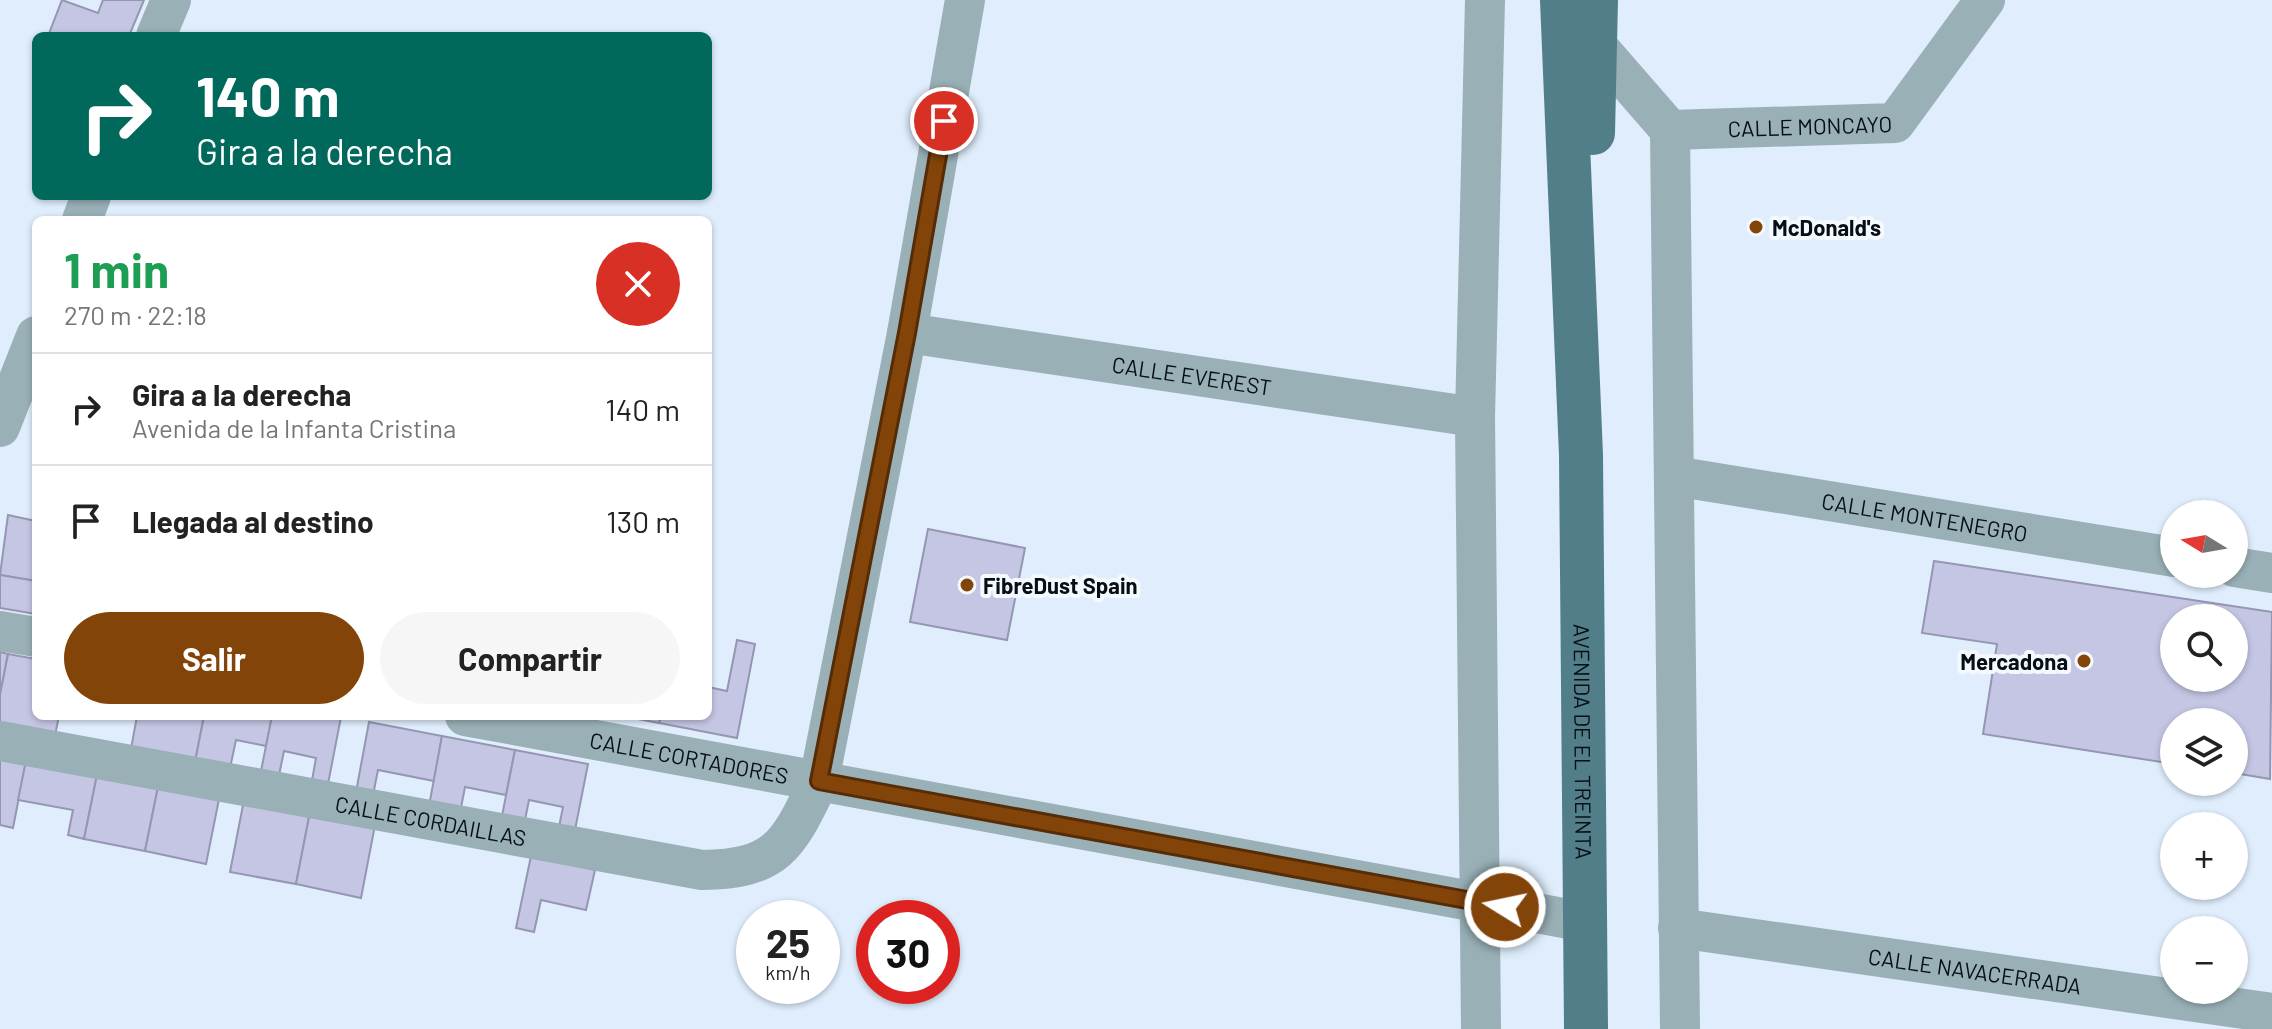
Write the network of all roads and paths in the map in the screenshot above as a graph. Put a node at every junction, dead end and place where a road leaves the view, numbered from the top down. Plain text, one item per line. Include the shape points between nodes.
1 (171, 0) edge
2 (965, 0) edge
3 (1485, 0) edge
4 (1562, 0) edge
5 (1596, 0) edge
6 (1985, 0) edge
7 (158, 32) edge
8 (1596, 45) junction
9 (1670, 130) junction
10 (907, 333) junction
11 (32, 346) edge
12 (1475, 417) junction
13 (0, 427) edge
14 (1581, 455) junction
15 (1674, 476) junction
16 (2160, 555) edge
17 (2248, 569) edge
18 (2272, 573) edge
19 (0, 631) edge
20 (32, 636) edge
21 (487, 720) edge
22 (0, 741) edge
23 (819, 781) junction
24 (1478, 902) junction
25 (1585, 922) junction
26 (1678, 928) junction
27 (2272, 1013) edge
28 (1481, 1029) edge
29 (1586, 1029) edge
30 (1680, 1029) edge

1 - 7 street
2 - 10 street, CALLE CORDAILLAS
3 - 12 street
4 - 14 main road, AVENIDA DE EL TREINTA
5 - 8 main road, AVENIDA DE EL TREINTA
6 - 9 street, CALLE MONCAYO via 1895,123
8 - 9 street
8 - 14 main road, AVENIDA DE EL TREINTA
9 - 15 street
10 - 12 street, CALLE EVEREST
10 - 23 street, CALLE CORDAILLAS
11 - 13 street
12 - 24 street
14 - 25 main road, AVENIDA DE EL TREINTA
15 - 16 street, CALLE MONTENEGRO
15 - 26 street
17 - 18 street
19 - 20 street
21 - 23 street, CALLE CORTADORES
22 - 23 street, CALLE CORDAILLAS via 702,870 737,870 772,855 796,829
23 - 24 street, CALLE CORTADORES
24 - 25 street, CALLE CORTADORES
24 - 28 street
25 - 29 main road, AVENIDA DE EL TREINTA
26 - 27 street, CALLE NAVACERRADA
26 - 30 street

